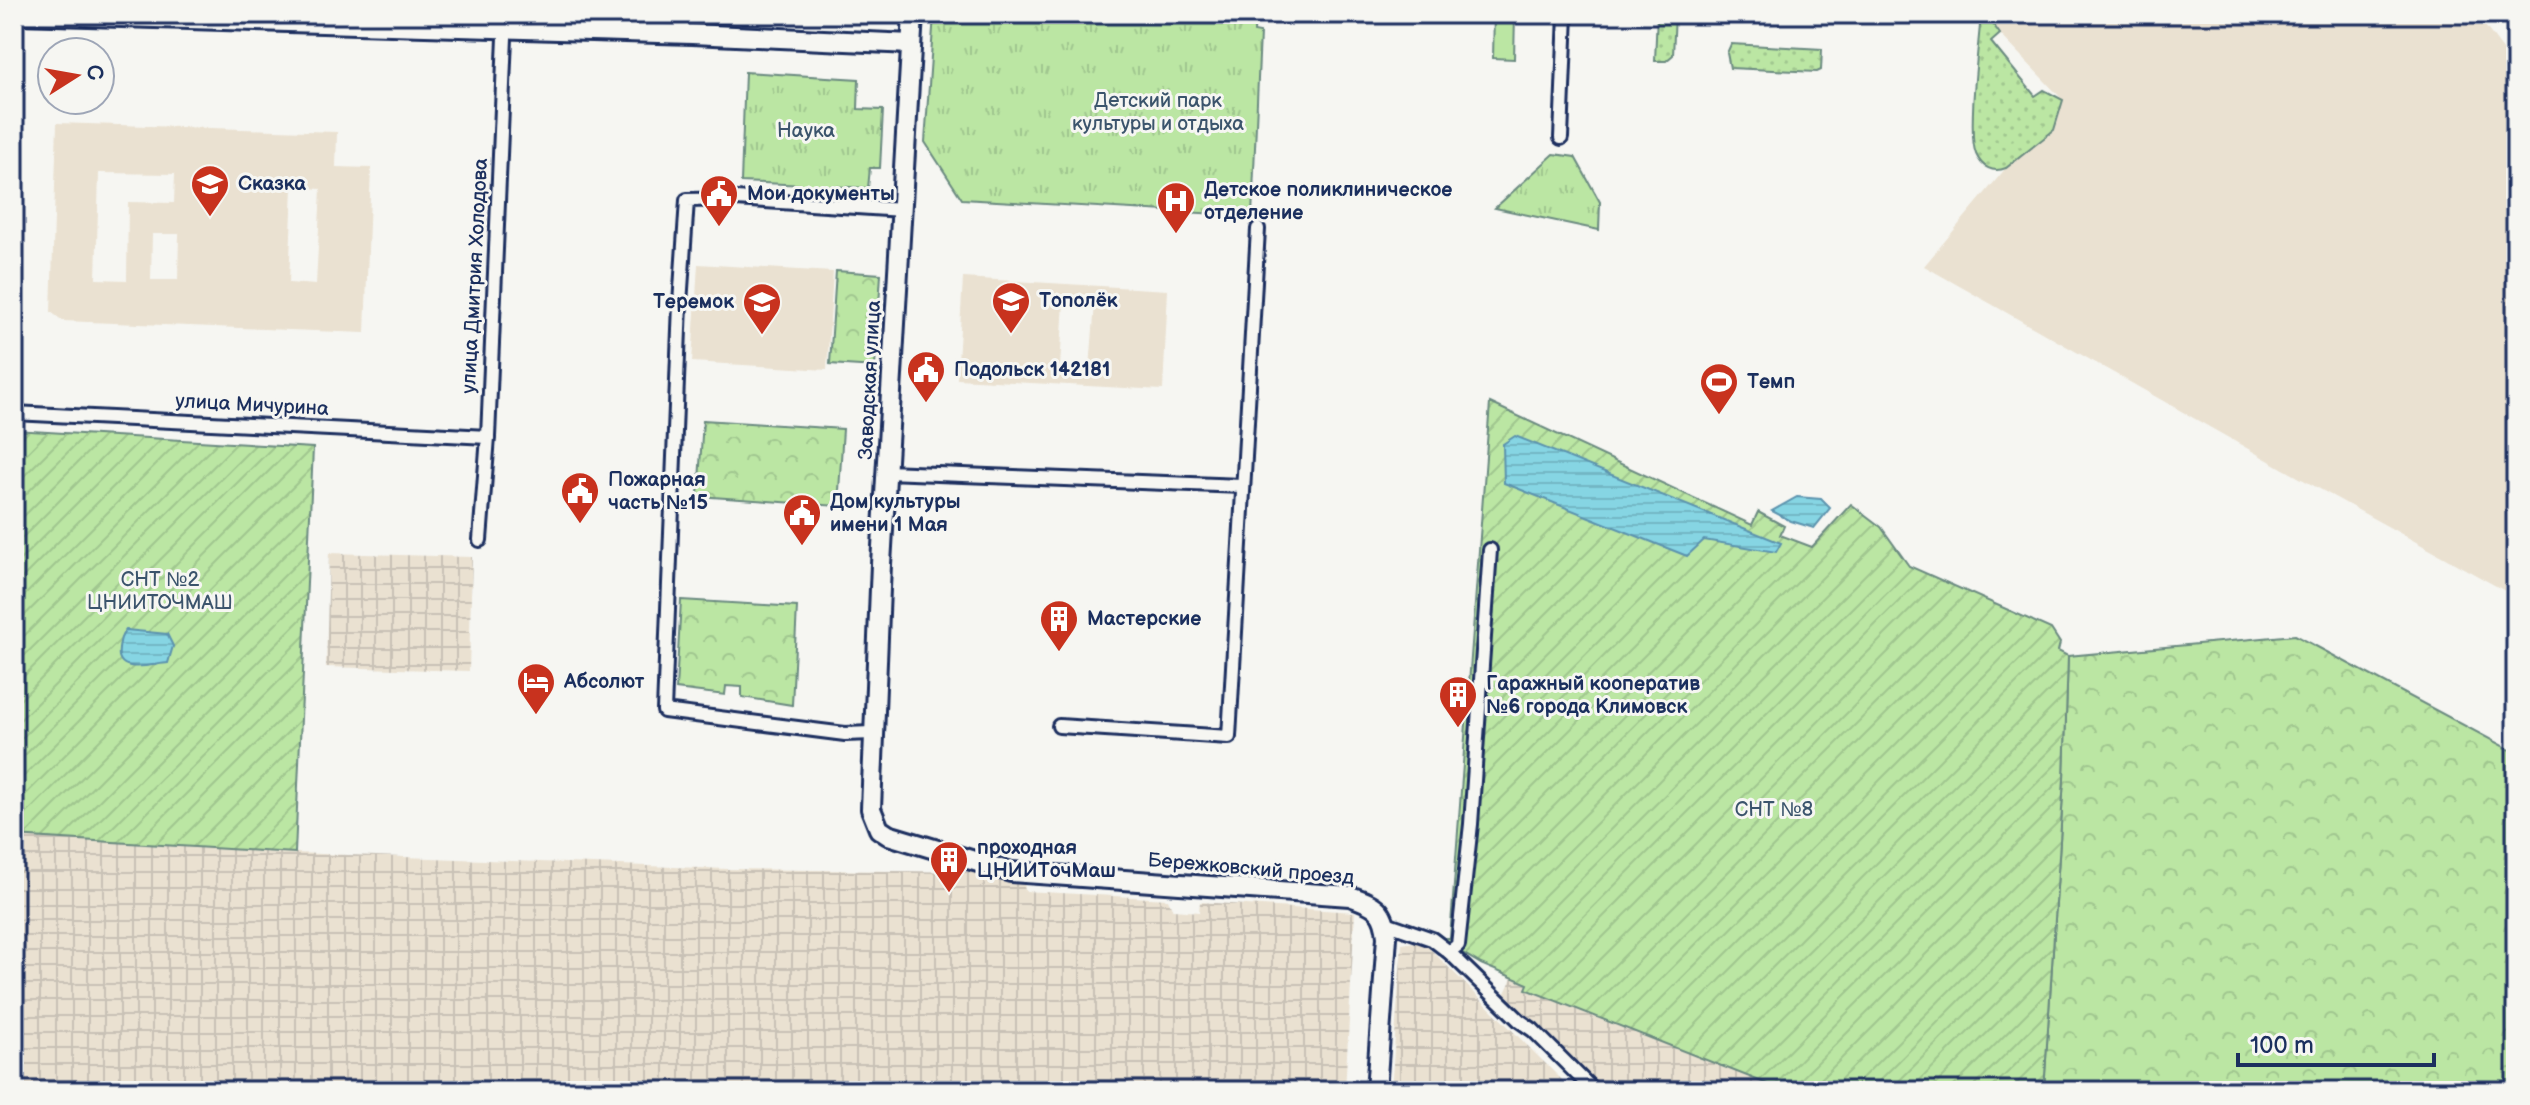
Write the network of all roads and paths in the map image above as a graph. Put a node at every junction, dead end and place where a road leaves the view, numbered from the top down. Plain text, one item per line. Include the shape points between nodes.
1 (20, 14) edge
2 (913, 14) edge
3 (1566, 14) edge
4 (506, 21) edge
5 (911, 44) junction
6 (1561, 138) dead end
7 (902, 210) junction
8 (1258, 229) dead end
9 (14, 413) edge
10 (488, 437) junction
11 (886, 472) junction
12 (1242, 486) junction
13 (480, 540) dead end
14 (1490, 550) dead end
15 (1059, 726) dead end
16 (872, 733) junction
17 (1031, 873) joint
18 (1386, 923) junction
19 (1449, 952) junction
20 (1376, 1091) edge
21 (1594, 1091) edge

1 - 4 street
2 - 5 street, Заводская улица
3 - 6 street
4 - 5 street
4 - 10 street, улица Дмитрия Холодова
5 - 7 street, Заводская улица
7 - 11 street, Заводская улица
7 - 16 street via 687,200 680,304 664,711
8 - 12 street
9 - 10 street, улица Мичурина
10 - 13 street, улица Дмитрия Холодова
11 - 12 street
11 - 16 street, Заводская улица
12 - 15 street via 1229,737
14 - 19 street via 1466,869 1458,945
16 - 17 street, Заводская улица via 871,809 879,829 1011,872
17 - 18 street, Бережковский проезд via 1350,896 1381,912
18 - 19 street via 1432,939
18 - 20 street
19 - 21 street

